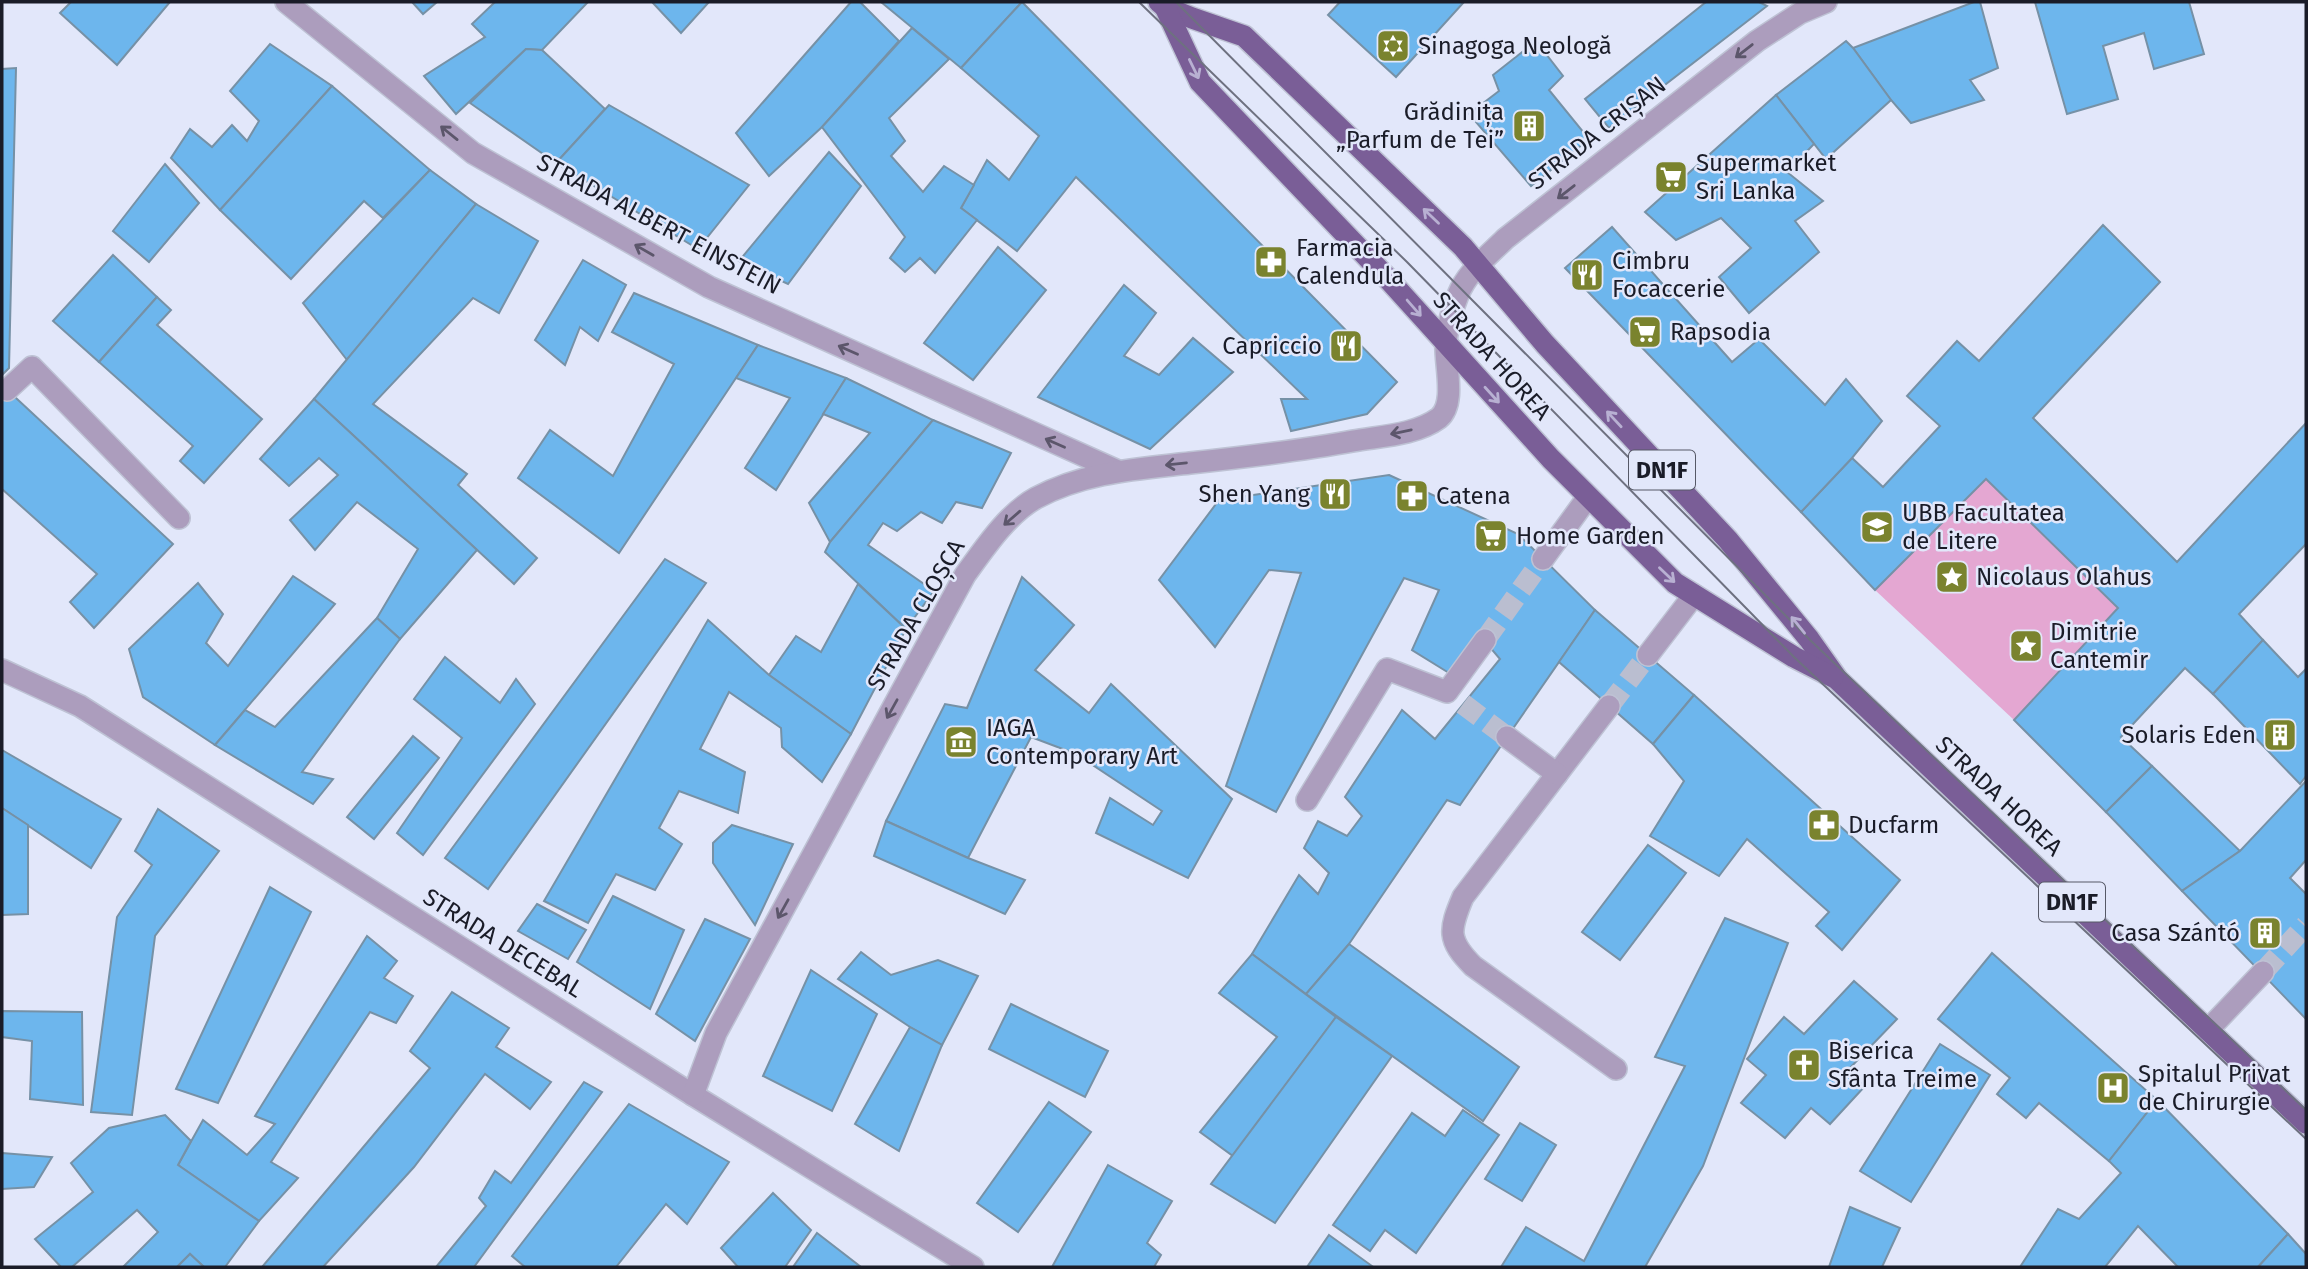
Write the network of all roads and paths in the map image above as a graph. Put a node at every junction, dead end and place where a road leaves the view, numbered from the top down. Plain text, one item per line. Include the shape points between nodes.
1 (286, 2) edge
2 (1826, 2) edge
3 (1162, 4) edge
4 (1794, 7) edge
5 (1479, 264) junction
6 (1446, 344) junction
7 (6, 390) dead end
8 (1118, 471) junction
9 (1588, 496) junction
10 (179, 518) dead end
11 (1543, 559) tunnel mouth
12 (1694, 595) junction
13 (1485, 640) tunnel mouth
14 (1648, 655) tunnel mouth
15 (2, 670) edge
16 (1838, 680) junction
17 (1609, 706) tunnel mouth
18 (1507, 737) tunnel mouth
19 (1557, 774) junction
20 (1307, 800) dead end
21 (2263, 972) tunnel mouth
22 (2208, 1030) junction
23 (1616, 1069) dead end
24 (693, 1095) junction
25 (2306, 1123) edge
26 (972, 1267) edge

8 -> 1 street, STRADA ALBERT EINSTEIN via 709,287 474,153
2 - 4 street, STRADA CRIȘAN
5 -> 3 main road, STRADA HOREA / DN1F via 1244,37
3 -> 6 main road, STRADA HOREA / DN1F via 1200,82
4 -> 5 street, STRADA CRIȘAN
5 - 6 street, STRADA CRIȘAN via 1459,293
16 -> 5 main road, STRADA HOREA / DN1F via 1728,540 1571,373
6 -> 8 street, STRADA CLOȘCA via 1446,410 1425,426 1308,450
6 -> 9 main road, STRADA HOREA / DN1F
7 - 10 street via 32,367
8 -> 24 street, STRADA CLOȘCA via 1076,481 1034,499 999,529 965,575 716,1033
9 - 11 street
9 -> 12 main road, STRADA HOREA / DN1F via 1675,583
12 - 14 street
12 - 16 main road, STRADA HOREA / DN1F
13 - 20 street via 1455,698 1387,669
15 - 24 street, STRADA DECEBAL via 80,706
16 - 22 main road, STRADA HOREA / DN1F
17 - 19 street
18 - 19 street
19 - 23 street via 1463,897 1451,936 1473,967
21 - 22 street
22 - 25 main road, STRADA HOREA / DN1F
24 - 26 street, STRADA DECEBAL

